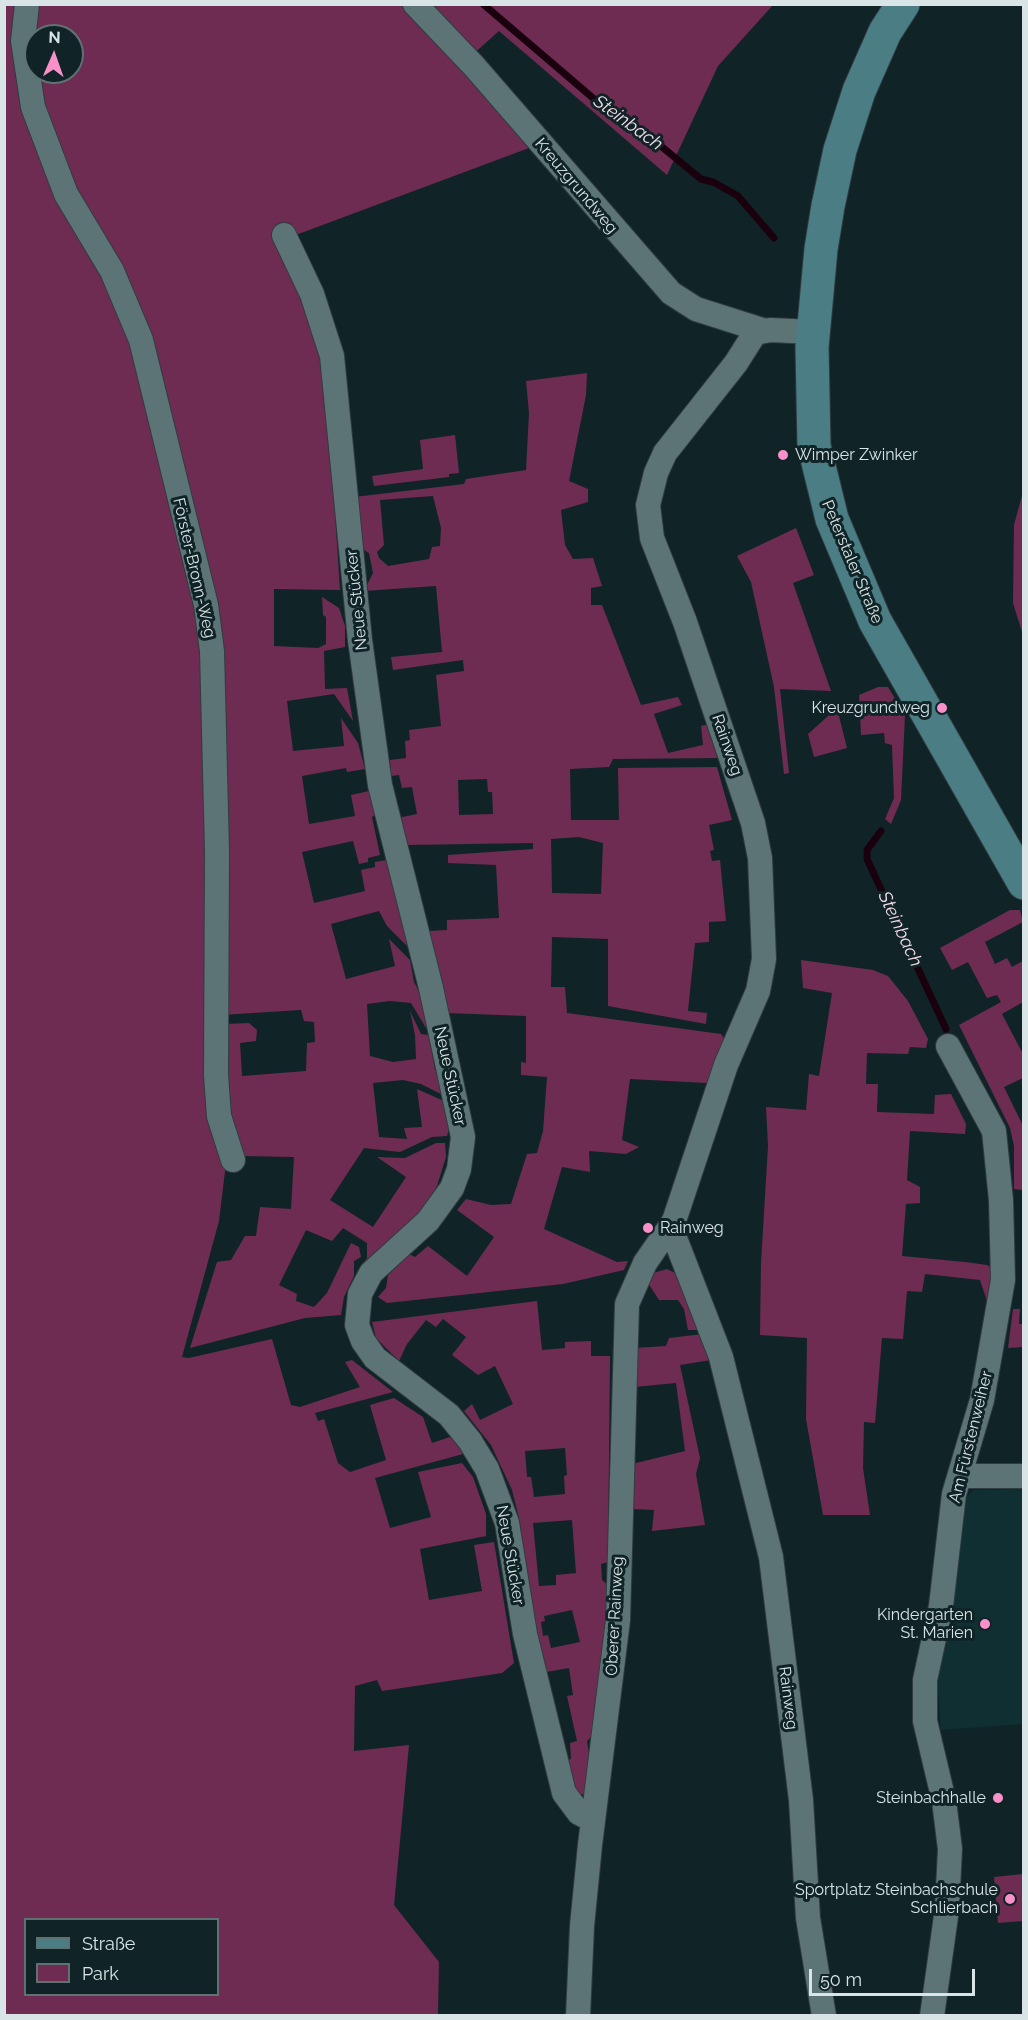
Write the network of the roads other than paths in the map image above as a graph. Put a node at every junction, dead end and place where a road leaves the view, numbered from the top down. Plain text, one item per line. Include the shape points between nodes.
1 (27, 4) edge
2 (415, 4) edge
3 (903, 4) edge
4 (284, 235) dead end
5 (762, 330) junction
6 (813, 333) junction
7 (1023, 883) edge
8 (948, 1046) dead end
9 (233, 1160) dead end
10 (671, 1228) junction
11 (960, 1476) junction
12 (1023, 1476) edge
13 (593, 1820) junction
14 (578, 2016) edge
15 (824, 2016) edge
16 (932, 2016) edge

1 - 9 street, Förster-Bronn-Weg via 23,41 33,107 66,194 112,271 141,340 206,605 212,651 217,851 216,1075 219,1116
2 - 5 street, Kreuzgrundweg via 474,66 671,293 696,309
3 - 6 main road, Peterstaler Straße via 868,68 840,150 821,249
4 - 13 street, Neue Stücker via 312,294 332,356 360,640 380,785 431,988 463,1137 452,1188 428,1221 371,1273 360,1294 357,1325 375,1358 449,1415 487,1470 507,1522 525,1634 564,1792 579,1813
5 - 6 street
5 - 10 street, Rainweg via 750,340 665,453 648,504 652,538 685,622 753,823 764,908 763,972 726,1065
6 - 7 main road, Peterstaler Straße via 814,446 832,519 885,640
8 - 11 street, Am Fürstenweiher via 994,1131 1001,1200 1003,1280 999,1315 982,1400
10 - 13 street, Oberer Rainweg via 637,1278 626,1313 618,1620
10 - 15 street, Rainweg via 721,1357 771,1557 801,1800 808,1918
11 - 12 street
11 - 16 street, Am Fürstenweiher via 951,1515 941,1606 925,1680 926,1721 950,1849 947,1909
13 - 14 street, Oberer Rainweg

